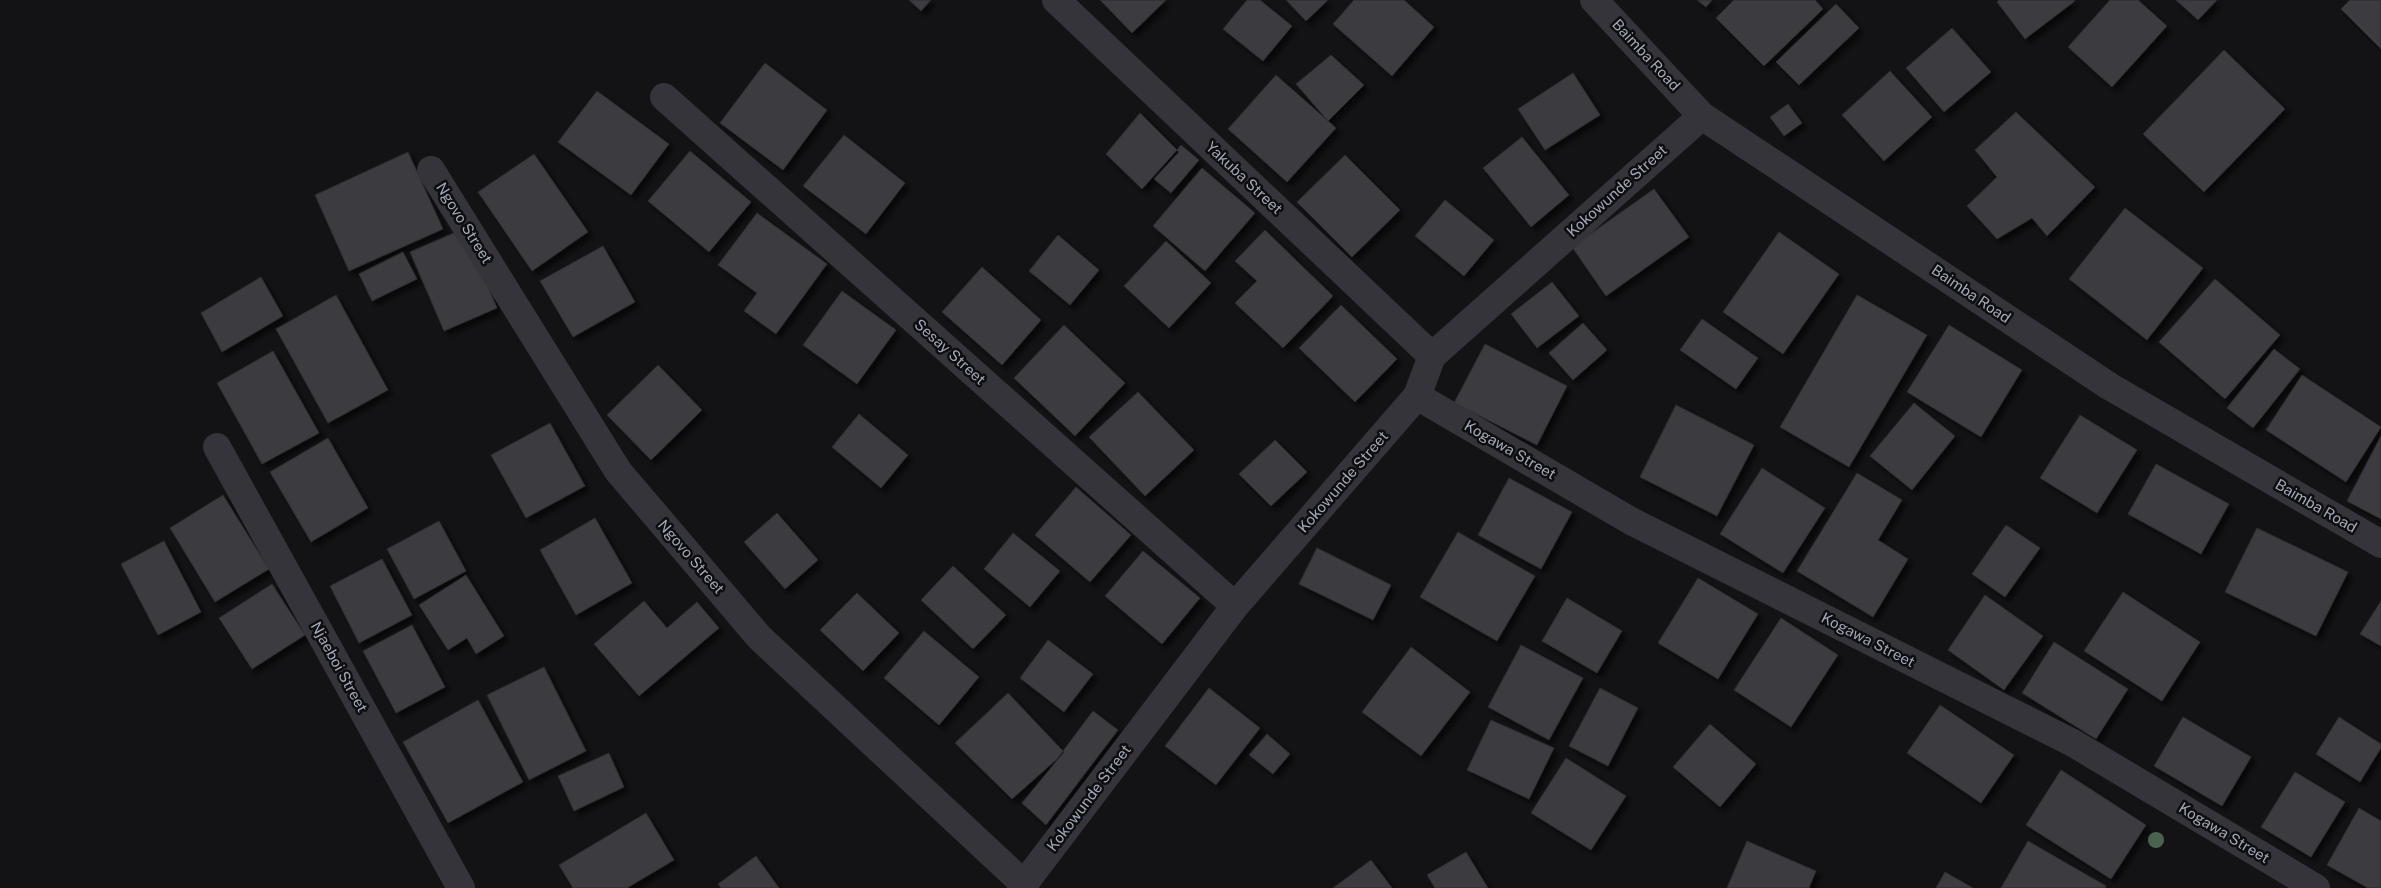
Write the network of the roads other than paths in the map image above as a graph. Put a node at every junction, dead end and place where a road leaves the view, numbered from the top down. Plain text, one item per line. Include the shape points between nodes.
1 (1056, 0) edge
2 (1594, 0) edge
3 (664, 98) dead end
4 (1702, 116) junction
5 (431, 170) dead end
6 (1432, 356) junction
7 (1417, 396) junction
8 (217, 447) dead end
9 (2381, 544) edge
10 (1235, 606) junction
11 (1022, 886) edge
12 (460, 888) edge
13 (2316, 888) edge

1 - 6 street, Yakuba Street
2 - 4 street, Baimba Road
3 - 10 street, Sesay Street
4 - 6 street, Kokowunde Street
4 - 9 street, Baimba Road via 2109,386
5 - 11 street, Ngovo Street via 618,472 759,637
6 - 7 street, Kokowunde Street
7 - 10 street, Kokowunde Street
7 - 13 street, Kogawa Street via 1631,520 2073,743
8 - 12 street, Njaeboi Street
10 - 11 street, Kokowunde Street

